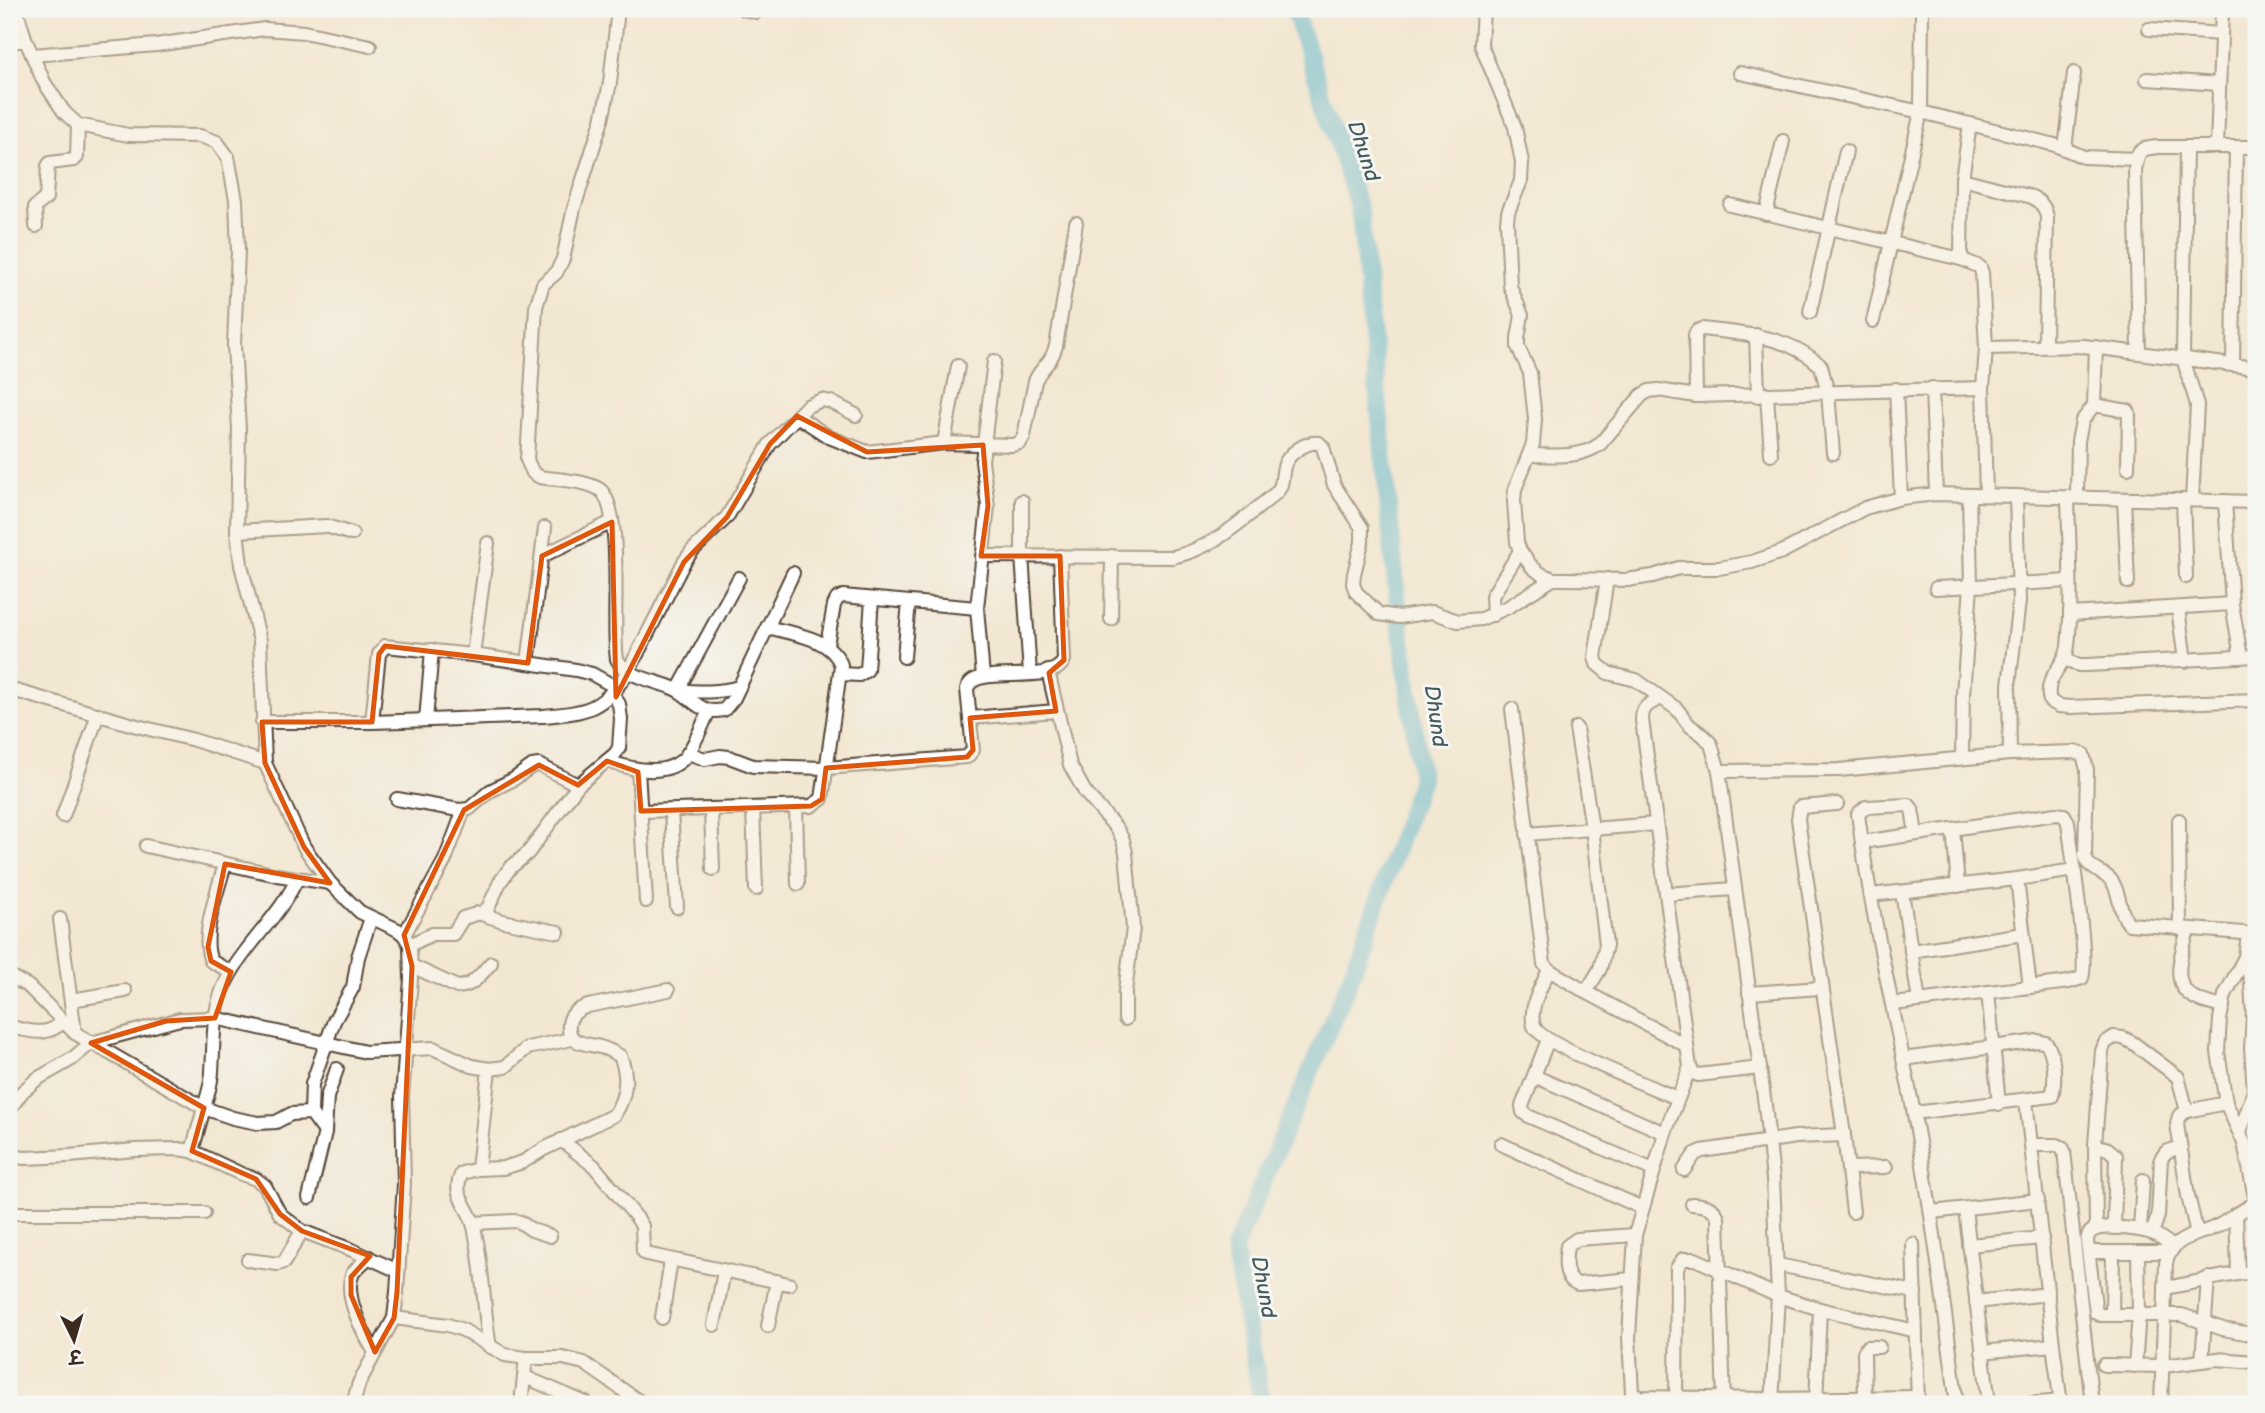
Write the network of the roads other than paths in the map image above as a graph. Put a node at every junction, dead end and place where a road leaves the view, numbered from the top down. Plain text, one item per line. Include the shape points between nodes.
1 (16, 9) edge
2 (618, 9) edge
3 (743, 9) edge
4 (1483, 9) edge
5 (1923, 9) edge
6 (2222, 9) edge
7 (756, 12) dead end
8 (2149, 29) dead end
9 (2221, 34) junction
10 (9, 41) edge
11 (26, 41) junction
12 (370, 46) dead end
13 (32, 55) junction
14 (1740, 74) dead end
15 (2074, 74) dead end
16 (2147, 79) dead end
17 (2219, 84) junction
18 (1921, 112) junction
19 (1970, 124) junction
20 (78, 125) junction
21 (1783, 141) dead end
22 (2186, 146) junction
23 (2217, 147) junction
24 (2236, 147) junction
25 (2256, 147) edge
26 (2065, 149) junction
27 (1846, 151) dead end
28 (2137, 159) junction
29 (1962, 179) junction
30 (1730, 205) dead end
31 (1766, 214) junction
32 (1076, 223) dead end
33 (36, 226) dead end
34 (1830, 229) junction
35 (1891, 244) junction
36 (1961, 259) junction
37 (1810, 312) dead end
38 (1873, 321) dead end
39 (1756, 335) junction
40 (2045, 346) junction
41 (2096, 347) junction
42 (1986, 348) junction
43 (2139, 352) junction
44 (2183, 358) junction
45 (994, 361) dead end
46 (2233, 365) junction
47 (958, 366) dead end
48 (2256, 368) edge
49 (1932, 388) junction
50 (1983, 388) junction
51 (1896, 389) junction
52 (1828, 393) junction
53 (1763, 395) junction
54 (1696, 396) junction
55 (2094, 405) junction
56 (856, 415) dead end
57 (797, 416) junction
58 (944, 443) junction
59 (983, 445) junction
60 (1833, 453) dead end
61 (1771, 454) dead end
62 (1530, 455) junction
63 (2128, 468) dead end
64 (1936, 494) junction
65 (1969, 495) junction
66 (1986, 495) junction
67 (2016, 496) junction
68 (2072, 497) junction
69 (1901, 498) junction
70 (2124, 499) junction
71 (2187, 500) junction
72 (1022, 501) dead end
73 (2225, 501) junction
74 (2256, 502) edge
75 (611, 522) junction
76 (545, 528) dead end
77 (237, 531) junction
78 (352, 534) dead end
79 (488, 543) dead end
80 (1520, 551) junction
81 (1022, 555) junction
82 (1060, 555) junction
83 (541, 556) junction
84 (982, 556) junction
85 (1112, 556) junction
86 (793, 573) dead end
87 (2186, 577) dead end
88 (739, 578) dead end
89 (1553, 579) junction
90 (1607, 579) junction
91 (2070, 581) junction
92 (2128, 582) dead end
93 (2019, 583) junction
94 (1971, 586) junction
95 (1936, 588) dead end
96 (872, 599) junction
97 (909, 602) junction
98 (2232, 604) junction
99 (2178, 607) junction
100 (978, 608) junction
101 (2070, 614) junction
102 (1493, 615) junction
103 (1111, 619) dead end
104 (767, 627) junction
105 (827, 645) junction
106 (432, 650) junction
107 (473, 655) junction
108 (2256, 656) edge
109 (904, 657) dead end
110 (2241, 657) junction
111 (2064, 659) junction
112 (2185, 661) junction
113 (528, 663) junction
114 (1048, 671) junction
115 (634, 674) junction
116 (841, 674) junction
117 (1030, 674) junction
118 (983, 677) junction
119 (739, 688) junction
120 (9, 689) edge
121 (678, 690) junction
122 (617, 696) junction
123 (1661, 698) junction
124 (2256, 700) edge
125 (1512, 709) dead end
126 (709, 710) junction
127 (1056, 711) junction
128 (98, 714) junction
129 (970, 718) junction
130 (426, 720) junction
131 (262, 722) junction
132 (372, 722) junction
133 (1576, 728) dead end
134 (688, 753) junction
135 (2010, 754) junction
136 (1962, 758) junction
137 (607, 761) junction
138 (265, 763) junction
139 (826, 768) junction
140 (638, 770) junction
141 (1718, 771) junction
142 (578, 785) junction
143 (397, 799) dead end
144 (1837, 804) dead end
145 (796, 807) junction
146 (753, 808) junction
147 (464, 810) junction
148 (711, 810) junction
149 (641, 811) junction
150 (671, 811) junction
151 (62, 816) dead end
152 (2179, 820) dead end
153 (1656, 824) junction
154 (1592, 828) junction
155 (1953, 829) junction
156 (1527, 834) junction
157 (1916, 834) junction
158 (1862, 842) junction
159 (146, 846) dead end
160 (225, 864) junction
161 (713, 869) dead end
162 (2074, 870) junction
163 (297, 879) junction
164 (2017, 879) junction
165 (330, 883) junction
166 (798, 884) dead end
167 (1958, 886) junction
168 (757, 889) dead end
169 (1734, 889) junction
170 (1902, 892) junction
171 (1666, 894) junction
172 (1870, 895) junction
173 (646, 901) dead end
174 (677, 906) dead end
175 (478, 913) junction
176 (371, 918) junction
177 (60, 919) dead end
178 (2184, 929) junction
179 (558, 932) dead end
180 (2023, 934) junction
181 (2252, 934) edge
182 (407, 940) junction
183 (1911, 951) junction
184 (2245, 957) junction
185 (491, 963) dead end
186 (412, 966) junction
187 (1549, 970) junction
188 (231, 972) junction
189 (9, 976) edge
190 (2030, 987) junction
191 (1821, 988) junction
192 (668, 990) dead end
193 (125, 991) dead end
194 (1586, 992) junction
195 (1988, 992) junction
196 (1749, 993) junction
197 (71, 1000) junction
198 (1919, 1001) junction
199 (1894, 1004) junction
200 (2223, 1007) junction
201 (215, 1018) junction
202 (1125, 1018) dead end
203 (64, 1021) junction
204 (10, 1027) edge
205 (75, 1032) junction
206 (572, 1039) junction
207 (1548, 1040) junction
208 (91, 1043) junction
209 (327, 1043) junction
210 (1687, 1046) junction
211 (1994, 1047) junction
212 (405, 1049) junction
213 (1903, 1059) junction
214 (1690, 1067) junction
215 (1760, 1068) junction
216 (337, 1069) dead end
217 (489, 1069) junction
218 (1534, 1076) junction
219 (1677, 1097) junction
220 (2026, 1100) junction
221 (2226, 1102) junction
222 (1999, 1104) junction
223 (204, 1108) junction
224 (9, 1110) edge
225 (2187, 1111) junction
226 (311, 1113) junction
227 (1914, 1113) junction
228 (325, 1132) junction
229 (2241, 1132) junction
230 (1665, 1133) junction
231 (1844, 1135) junction
232 (561, 1140) junction
233 (1770, 1142) junction
234 (1501, 1144) dead end
235 (2095, 1145) junction
236 (2031, 1146) junction
237 (2180, 1147) junction
238 (192, 1151) junction
239 (9, 1156) edge
240 (1886, 1167) dead end
241 (1848, 1168) junction
242 (478, 1169) junction
243 (1653, 1170) junction
244 (1684, 1170) dead end
245 (2143, 1180) dead end
246 (309, 1198) dead end
247 (2038, 1200) junction
248 (2256, 1203) edge
249 (1692, 1204) dead end
250 (1642, 1208) junction
251 (1965, 1209) junction
252 (1853, 1212) dead end
253 (1932, 1212) junction
254 (9, 1213) edge
255 (204, 1213) dead end
256 (2236, 1214) junction
257 (473, 1223) junction
258 (2115, 1228) junction
259 (2096, 1229) junction
260 (302, 1231) junction
261 (2146, 1231) junction
262 (2197, 1233) junction
263 (1635, 1235) junction
264 (550, 1236) dead end
265 (2042, 1238) junction
266 (1913, 1244) dead end
267 (1969, 1245) junction
268 (2171, 1250) junction
269 (2089, 1252) junction
270 (2113, 1252) junction
271 (2138, 1252) junction
272 (369, 1257) junction
273 (248, 1259) dead end
274 (671, 1260) junction
275 (1778, 1265) junction
276 (1720, 1269) junction
277 (398, 1271) junction
278 (724, 1271) junction
279 (2256, 1272) edge
280 (2238, 1273) junction
281 (2208, 1278) junction
282 (1631, 1279) junction
283 (2165, 1288) junction
284 (1915, 1292) junction
285 (2048, 1294) junction
286 (1778, 1296) junction
287 (1976, 1302) junction
288 (1820, 1309) junction
289 (2138, 1314) junction
290 (2164, 1314) junction
291 (2112, 1315) junction
292 (394, 1318) junction
293 (662, 1318) dead end
294 (2204, 1322) junction
295 (714, 1325) dead end
296 (768, 1326) dead end
297 (1916, 1331) junction
298 (2256, 1335) edge
299 (2053, 1345) junction
300 (1879, 1347) dead end
301 (490, 1348) junction
302 (375, 1352) junction
303 (1982, 1352) junction
304 (526, 1358) junction
305 (2202, 1361) junction
306 (2256, 1362) edge
307 (2104, 1365) dead end
308 (2135, 1366) junction
309 (2163, 1366) junction
310 (525, 1377) junction
311 (1640, 1400) edge
312 (1676, 1401) edge
313 (1724, 1401) edge
314 (1772, 1401) edge
315 (1816, 1401) edge
316 (1865, 1401) edge
317 (1917, 1401) edge
318 (2061, 1403) edge
319 (353, 1404) edge
320 (521, 1404) edge
321 (587, 1404) edge
322 (643, 1404) edge
323 (1957, 1404) edge
324 (1989, 1404) edge
325 (2027, 1404) edge
326 (2092, 1404) edge
327 (2161, 1404) edge

1 - 11 street
2 - 75 street via 602,120 563,259 543,284 536,307 527,460 540,477 597,488 609,505
3 - 7 street
4 - 62 street via 1481,45 1515,127 1522,162 1521,181 1507,222 1510,286 1522,315 1518,347 1530,373 1535,419
5 - 18 street
6 - 9 street
8 - 9 street
9 - 17 street
10 - 11 street
11 - 13 street
12 - 13 street via 265,29 156,45
13 - 20 street via 44,82
14 - 18 street
15 - 26 street
16 - 17 street
17 - 23 street
18 - 19 street
18 - 35 street
19 - 26 street
19 - 29 street
20 - 33 street via 76,158 48,166 46,198 35,207
20 - 77 street via 128,135 200,136 217,142 228,157 238,251 234,345 239,429
21 - 31 street
22 - 23 street
22 - 28 street via 2144,149
22 - 44 street
23 - 24 street
24 - 25 street
24 - 46 street
26 - 28 street via 2092,158
27 - 34 street
28 - 43 street
29 - 36 street
29 - 40 street via 2032,197 2046,209
30 - 31 street
31 - 34 street
32 - 59 street via 1056,346 1035,381 1024,436 1012,445
34 - 35 street
34 - 37 street
35 - 36 street
35 - 38 street
36 - 42 street via 1980,267 1982,273
39 - 52 street via 1781,341 1816,361 1824,371
39 - 53 street
39 - 54 street via 1697,331
40 - 41 street
40 - 42 street
41 - 43 street
41 - 55 street
42 - 50 street
43 - 44 street
44 - 46 street
44 - 71 street via 2197,405
45 - 59 street
46 - 48 street
47 - 58 street
49 - 50 street
49 - 51 street
49 - 64 street
50 - 66 street
51 - 52 street
51 - 69 street
52 - 53 street
52 - 60 street
53 - 54 street
53 - 61 street
54 - 62 street via 1650,391 1592,449
55 - 63 street via 2128,411
55 - 68 street via 2080,428
56 - 57 street via 822,400
57 - 58 street via 829,437 867,452
57 - 115 street via 771,444 727,517 692,551
58 - 59 street
59 - 84 street via 988,506
62 - 80 street via 1515,489
64 - 65 street
64 - 69 street
65 - 66 street
65 - 94 street
66 - 67 street
67 - 68 street
67 - 93 street
68 - 70 street
68 - 91 street
69 - 90 street via 1865,508 1768,558 1719,568
70 - 71 street
70 - 92 street
71 - 73 street
71 - 87 street
72 - 81 street
73 - 74 street
73 - 98 street
75 - 83 street
75 - 115 street via 616,650 621,666
76 - 83 street
77 - 78 street via 326,526
77 - 131 street via 260,641
79 - 107 street
80 - 89 street via 1541,575
80 - 102 street via 1492,596
81 - 82 street
81 - 84 street
81 - 117 street
82 - 85 street
82 - 114 street via 1064,660 1062,666
83 - 113 street
84 - 100 street
85 - 102 street via 1173,556 1200,549 1276,493 1282,487 1288,459 1303,446 1319,443 1334,485 1362,527 1353,584 1371,608 1390,617 1432,612 1468,621
85 - 103 street
86 - 104 street
88 - 121 street
89 - 90 street
89 - 102 street
90 - 123 street via 1597,664 1608,673 1636,680
91 - 93 street
91 - 101 street
93 - 94 street
93 - 135 street via 2009,685
94 - 95 street
94 - 136 street
96 - 97 street
96 - 105 street via 837,599
96 - 116 street via 867,670 859,675
97 - 100 street
97 - 109 street
98 - 99 street
98 - 110 street
99 - 101 street
99 - 112 street
100 - 118 street
101 - 111 street
104 - 105 street
104 - 119 street
105 - 116 street via 838,657
106 - 107 street
106 - 130 street
106 - 132 street via 392,645 381,649
107 - 113 street
108 - 110 street
110 - 112 street
111 - 112 street via 2079,666
111 - 124 street via 2049,689 2050,701 2059,706
113 - 122 street via 592,674
114 - 117 street
114 - 127 street
115 - 121 street
115 - 122 street
116 - 139 street
117 - 118 street
118 - 129 street via 968,684
119 - 121 street via 704,693
119 - 126 street via 724,710
120 - 128 street
121 - 126 street
122 - 130 street via 571,714
122 - 137 street via 619,748
123 - 141 street via 1704,736 1715,752
123 - 153 street via 1645,707 1642,720
125 - 156 street
126 - 134 street
127 - 129 street
127 - 202 street via 1070,765 1123,840 1133,928
128 - 138 street
128 - 151 street
129 - 139 street via 973,750 967,757
130 - 132 street
131 - 132 street
131 - 138 street
133 - 154 street
134 - 139 street via 705,760 729,757 753,766
134 - 140 street via 674,765
135 - 136 street
135 - 178 street via 2082,754 2087,770 2087,862 2110,879 2129,924
136 - 141 street via 1839,770
137 - 140 street
137 - 142 street
138 - 165 street via 304,847
139 - 145 street via 822,799
140 - 149 street
141 - 169 street
142 - 147 street via 545,767 532,766
142 - 175 street via 528,853 504,874 488,908
143 - 147 street
144 - 191 street via 1806,805 1798,811
145 - 146 street
145 - 166 street
146 - 148 street
146 - 168 street
147 - 182 street
148 - 150 street
148 - 161 street
149 - 150 street
149 - 173 street
150 - 174 street
152 - 178 street
153 - 154 street
153 - 171 street
154 - 156 street
154 - 194 street via 1606,945 1600,970
155 - 157 street
155 - 162 street via 2064,816
155 - 167 street
156 - 187 street via 1542,957
157 - 158 street
157 - 158 street via 1909,805 1866,807 1858,814
158 - 172 street
159 - 160 street
160 - 163 street
160 - 188 street via 208,947 211,961
162 - 164 street
162 - 190 street via 2084,974 2077,981
163 - 165 street
163 - 188 street
164 - 167 street
164 - 180 street
165 - 176 street
167 - 170 street
169 - 171 street
169 - 196 street
170 - 172 street
170 - 183 street
171 - 210 street
172 - 199 street
175 - 179 street
175 - 182 street via 463,918 453,934
176 - 182 street
176 - 209 street via 353,988
177 - 197 street
178 - 181 street
178 - 200 street via 2182,987 2196,999
180 - 183 street
180 - 190 street
181 - 184 street
182 - 186 street
183 - 198 street
184 - 200 street
184 - 229 street via 2252,995 2254,1091
185 - 186 street via 464,987
186 - 212 street
187 - 194 street
187 - 207 street via 1533,1017 1534,1027
188 - 201 street
189 - 203 street via 28,986
190 - 195 street
191 - 196 street
191 - 231 street
192 - 206 street via 579,1009 570,1019
193 - 197 street
194 - 210 street
195 - 198 street
195 - 211 street
196 - 215 street
197 - 205 street
198 - 199 street
199 - 213 street
200 - 221 street via 2218,1052
201 - 208 street via 180,1018
201 - 209 street
201 - 223 street
203 - 204 street via 55,1030 42,1032
203 - 205 street
205 - 208 street
206 - 217 street via 527,1048 505,1067
206 - 232 street via 620,1056 625,1093 614,1115
207 - 218 street
207 - 219 street
208 - 223 street
208 - 224 street via 37,1079
209 - 212 street via 366,1052
209 - 226 street via 312,1084
210 - 214 street
211 - 213 street
211 - 220 street via 2038,1041 2050,1048 2052,1096
211 - 222 street
212 - 217 street via 433,1048
212 - 277 street
213 - 227 street
214 - 215 street via 1698,1075
214 - 219 street
215 - 233 street
216 - 228 street via 327,1097
217 - 242 street
218 - 230 street
218 - 243 street via 1522,1106 1528,1116
219 - 230 street
220 - 222 street
220 - 236 street
221 - 225 street
221 - 229 street
222 - 227 street
223 - 226 street via 258,1123
223 - 238 street
225 - 235 street via 2178,1076 2128,1040 2109,1039 2102,1051
225 - 237 street via 2177,1124
226 - 228 street
227 - 253 street
228 - 246 street
229 - 248 street
230 - 243 street
231 - 233 street
231 - 241 street
232 - 242 street via 523,1162
232 - 274 street via 594,1166 637,1219 642,1226 643,1251
233 - 244 street via 1702,1151
233 - 275 street
234 - 250 street
235 - 258 street via 2116,1156
235 - 259 street
236 - 247 street
236 - 326 street via 2057,1145 2064,1151
237 - 261 street via 2161,1159 2158,1216
237 - 262 street
238 - 239 street
238 - 260 street via 256,1178 280,1213
240 - 241 street
241 - 252 street
242 - 257 street via 462,1173 457,1182
243 - 250 street
245 - 261 street
247 - 251 street
247 - 265 street
248 - 256 street
249 - 276 street via 1709,1207 1718,1217
250 - 263 street
251 - 253 street
251 - 267 street
253 - 323 street
254 - 255 street
256 - 262 street
256 - 280 street
257 - 264 street via 515,1221
257 - 301 street
258 - 259 street
258 - 261 street
259 - 269 street via 2088,1234
260 - 272 street
260 - 273 street via 284,1262
261 - 268 street
262 - 268 street
263 - 282 street
263 - 282 street via 1577,1239 1566,1252 1571,1282
265 - 267 street
265 - 285 street
266 - 284 street
267 - 287 street
268 - 271 street
268 - 283 street
269 - 270 street
269 - 291 street via 2096,1313
270 - 271 street
270 - 291 street
271 - 289 street
272 - 277 street
272 - 302 street via 351,1277 351,1295
274 - 278 street
274 - 293 street
275 - 284 street
275 - 286 street
276 - 286 street
276 - 312 street via 1689,1258 1679,1262
276 - 313 street
277 - 292 street
278 - 295 street
278 - 296 street via 783,1283
279 - 280 street
280 - 281 street
281 - 283 street
281 - 294 street
282 - 311 street via 1630,1388
283 - 290 street
284 - 297 street
285 - 287 street
285 - 299 street
286 - 288 street
286 - 314 street
287 - 303 street
288 - 297 street
288 - 315 street
289 - 290 street
289 - 291 street
289 - 308 street
290 - 294 street
290 - 309 street
292 - 301 street via 463,1330
292 - 302 street
294 - 298 street
294 - 305 street
297 - 317 street
299 - 303 street
299 - 318 street
300 - 316 street via 1864,1352
301 - 304 street
302 - 319 street
303 - 324 street
304 - 310 street
304 - 322 street via 584,1363
305 - 306 street
305 - 309 street
307 - 308 street
308 - 309 street
309 - 327 street
310 - 320 street
310 - 321 street
311 - 312 street
312 - 313 street
313 - 314 street
314 - 315 street
315 - 316 street
316 - 317 street
318 - 325 street

